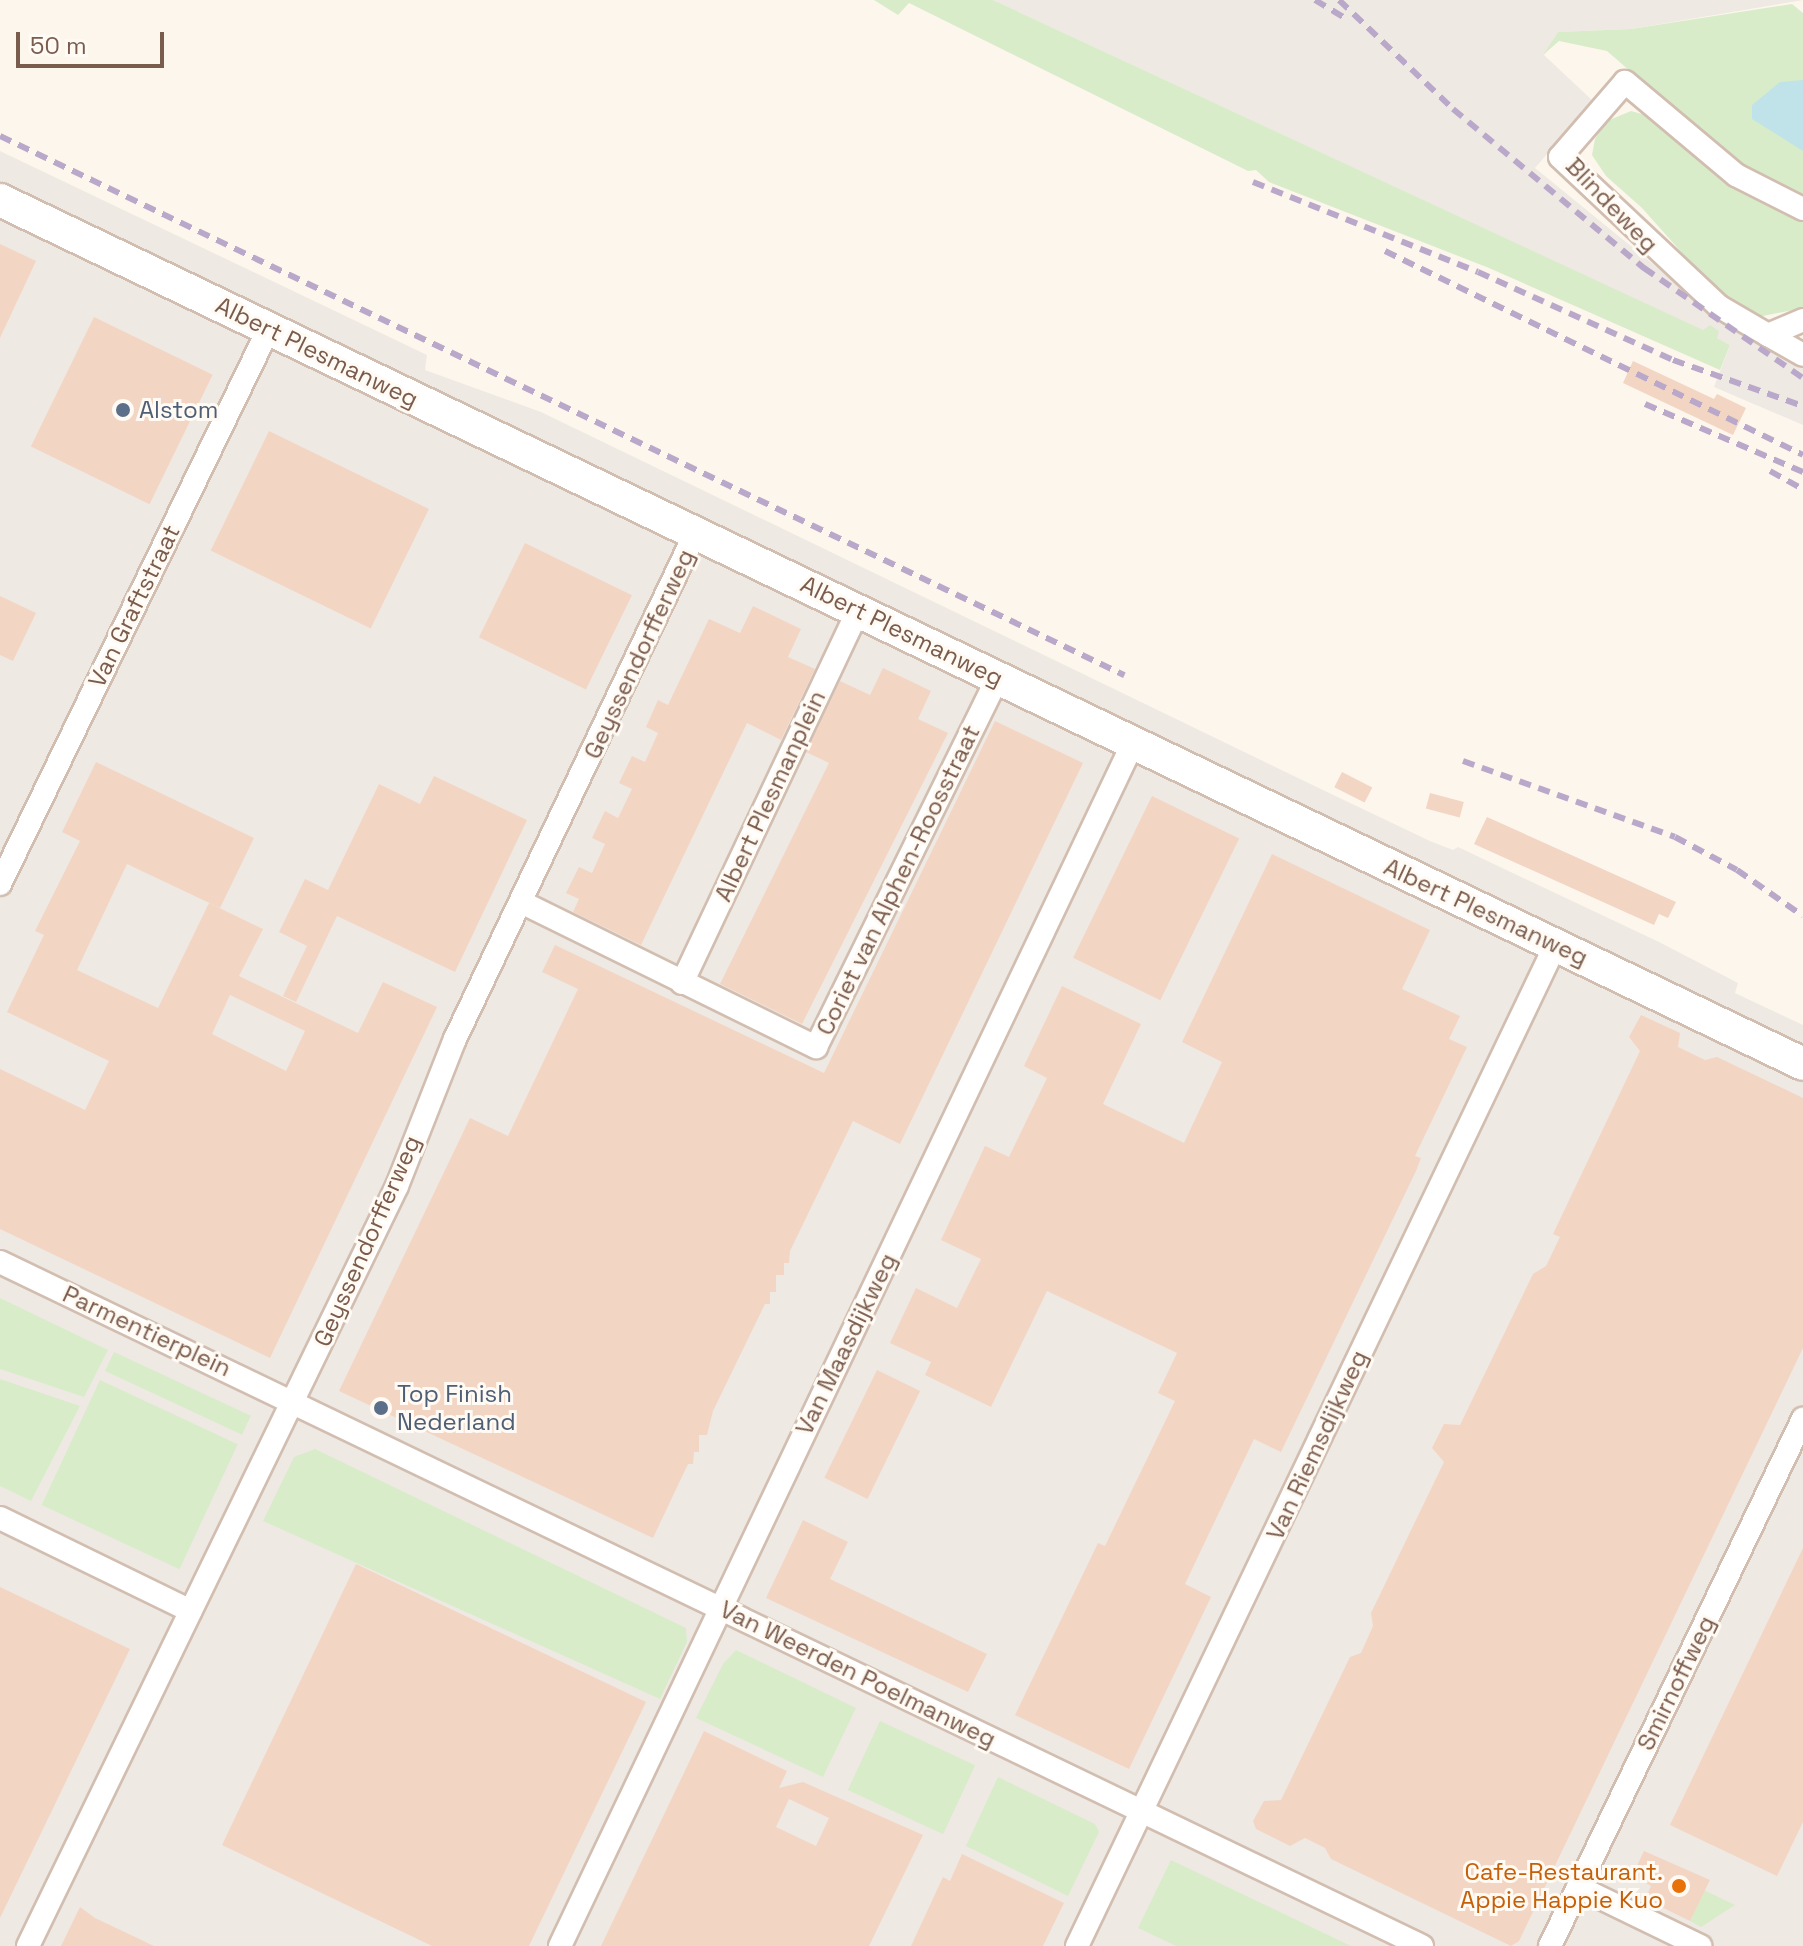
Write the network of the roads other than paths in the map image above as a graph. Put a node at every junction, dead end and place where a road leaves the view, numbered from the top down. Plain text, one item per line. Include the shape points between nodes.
1 (0, 200) edge
2 (1803, 209) edge
3 (1803, 320) edge
4 (269, 328) junction
5 (1768, 335) junction
6 (1803, 355) edge
7 (696, 532) junction
8 (858, 610) junction
9 (998, 677) junction
10 (1134, 741) junction
11 (0, 884) edge
12 (521, 902) junction
13 (1556, 944) junction
14 (682, 983) junction
15 (1803, 1064) edge
16 (0, 1262) edge
17 (293, 1401) junction
18 (1803, 1419) edge
19 (0, 1518) edge
20 (720, 1608) junction
21 (191, 1611) junction
22 (1143, 1811) junction
23 (1578, 1887) junction
24 (28, 1946) edge
25 (560, 1946) edge
26 (1077, 1946) edge
27 (1422, 1946) edge
28 (1550, 1946) edge
29 (1700, 1946) edge

1 - 4 street, Albert Plesmanweg
2 - 5 street, Blindeweg via 1736,175 1625,82 1560,157 1720,307
3 - 5 street
4 - 7 street, Albert Plesmanweg
4 - 11 street, Van Graftstraat
5 - 6 street
7 - 8 street, Albert Plesmanweg
7 - 12 street, Geyssendorfferweg
8 - 9 street, Albert Plesmanweg
8 - 14 street, Albert Plesmanplein
9 - 10 street, Albert Plesmanweg
9 - 14 street, Coriet van Alphen-Roosstraat via 816,1047
10 - 13 street, Albert Plesmanweg
10 - 20 street, Van Maasdijkweg
12 - 14 street, Coriet van Alphen-Roosstraat
12 - 17 street, Geyssendorfferweg via 432,1092 397,1186
13 - 15 street, Albert Plesmanweg
13 - 22 street, Van Riemsdijkweg
16 - 17 street, Parmentierplein
17 - 20 street, Van Weerden Poelmanweg
17 - 21 street, Geyssendorfferweg
18 - 23 street, Smirnoffweg
19 - 21 street
20 - 22 street, Van Weerden Poelmanweg
20 - 25 street, Van Maasdijkweg
21 - 24 street, Geyssendorfferweg
22 - 26 street, Van Riemsdijkweg
22 - 27 street, Van Weerden Poelmanweg
23 - 28 street, Smirnoffweg
23 - 29 street

